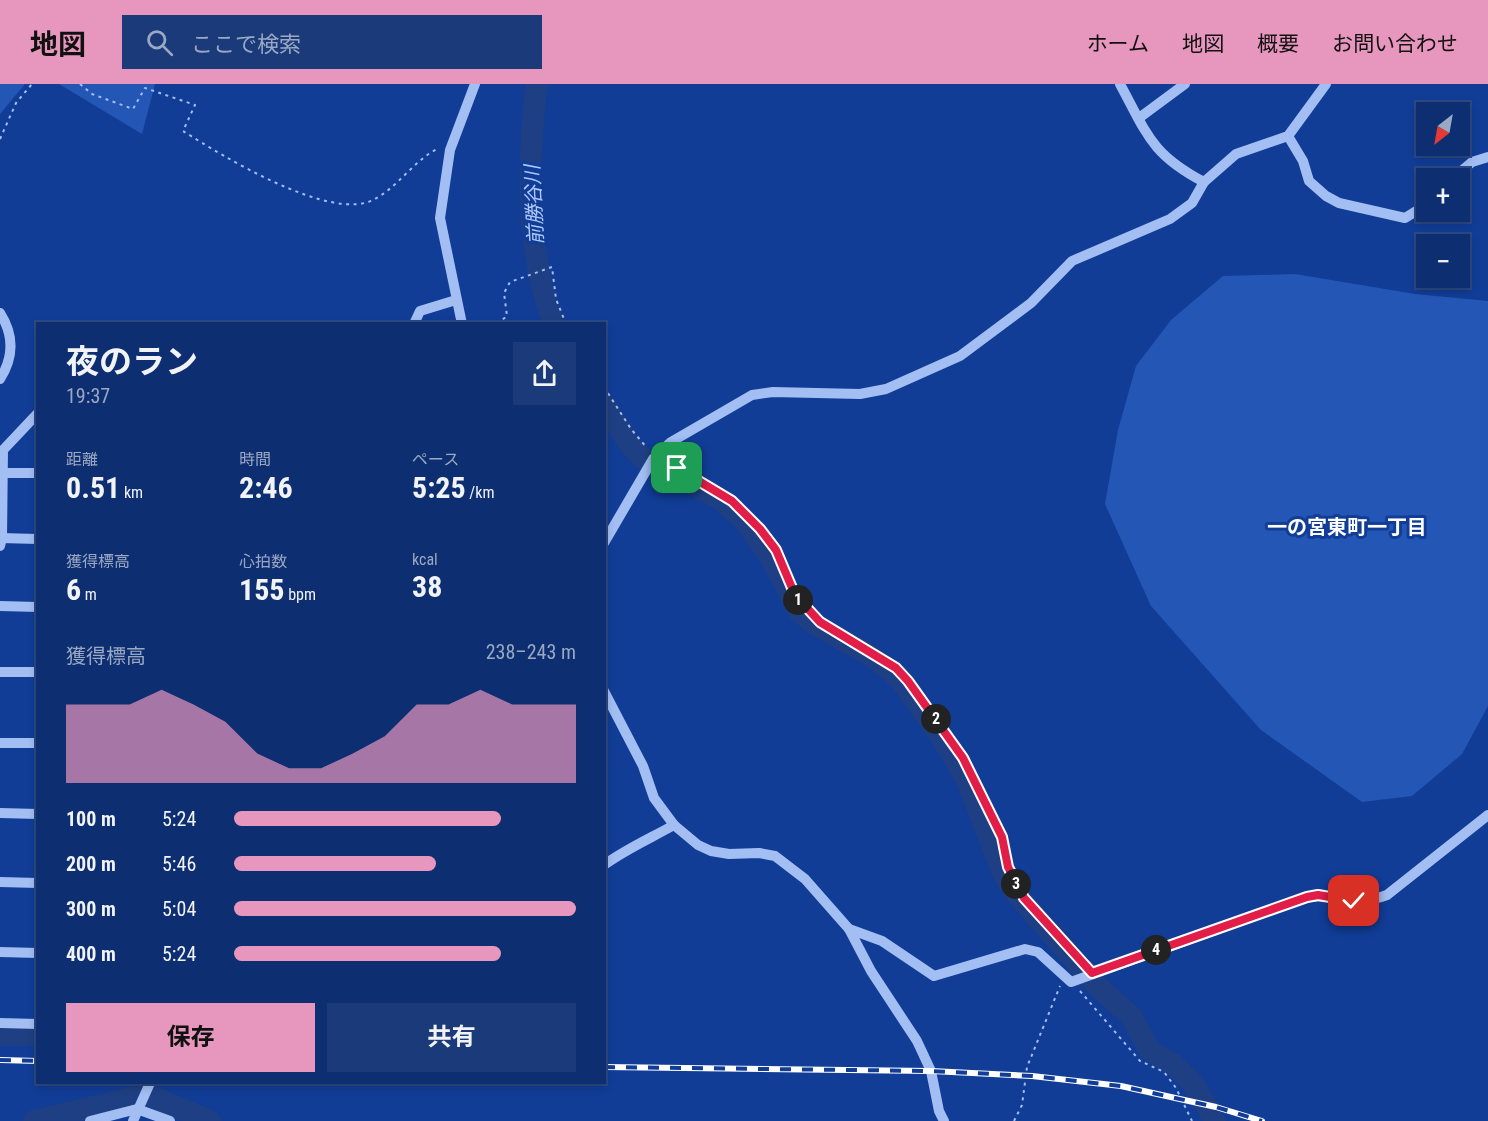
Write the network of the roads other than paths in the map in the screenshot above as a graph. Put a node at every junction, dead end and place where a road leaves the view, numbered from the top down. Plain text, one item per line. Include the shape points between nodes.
1 (474, 84) edge
2 (1120, 84) edge
3 (1185, 84) edge
4 (1326, 84) edge
5 (1139, 118) junction
6 (1288, 136) junction
7 (1488, 157) edge
8 (1465, 168) edge
9 (1204, 182) junction
10 (1416, 211) edge
11 (456, 300) junction
12 (0, 313) edge
13 (415, 322) edge
14 (462, 322) edge
15 (0, 379) edge
16 (36, 415) edge
17 (2, 473) junction
18 (36, 473) edge
19 (36, 539) edge
20 (606, 540) edge
21 (1, 541) edge
22 (0, 606) edge
23 (36, 607) edge
24 (0, 672) edge
25 (36, 672) edge
26 (606, 695) edge
27 (0, 743) edge
28 (36, 743) edge
29 (0, 813) edge
30 (36, 814) edge
31 (1488, 815) edge
32 (674, 825) junction
33 (606, 864) edge
34 (0, 882) edge
35 (36, 883) edge
36 (849, 929) junction
37 (0, 952) edge
38 (36, 953) edge
39 (0, 1023) edge
40 (36, 1024) edge
41 (150, 1084) edge
42 (137, 1109) junction
43 (90, 1121) edge
44 (133, 1121) edge
45 (170, 1121) edge
46 (944, 1121) edge

1 - 11 street via 445,173 440,218
2 - 5 street
3 - 5 street
4 - 6 street
5 - 9 street via 1155,148 1177,167
6 - 9 street via 1236,154
6 - 10 street via 1303,161 1309,181 1326,196 1339,203 1405,218
7 - 8 street
9 - 20 street via 1192,203 1170,219 1072,261 1031,303 960,356 886,389 860,394 752,395 671,441 654,455
11 - 13 street via 420,311
11 - 14 street
12 - 15 street via 11,342 10,364
16 - 17 street via 3,450
17 - 18 street
17 - 21 street
19 - 21 street
22 - 23 street
24 - 25 street
26 - 32 street via 643,766 654,798
27 - 28 street
29 - 30 street
31 - 36 street via 1389,894 1373,901 1307,897 1068,980 1038,952 1025,949 934,976 882,941
32 - 33 street
32 - 36 street via 711,851 775,856 805,879
34 - 35 street
36 - 46 street via 917,1041 931,1071
37 - 38 street
39 - 40 street
41 - 42 street
42 - 43 street
42 - 44 street
42 - 45 street

